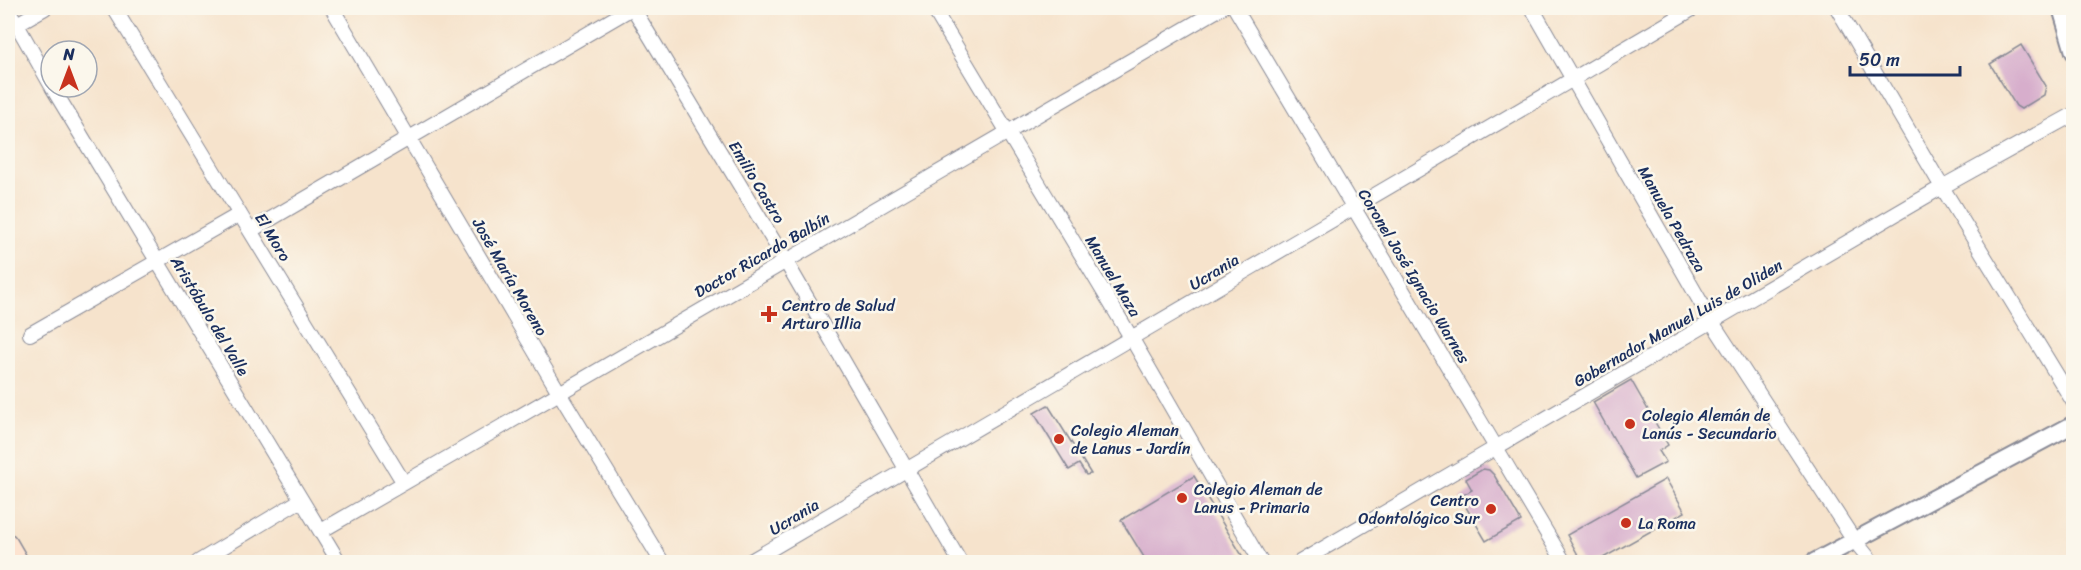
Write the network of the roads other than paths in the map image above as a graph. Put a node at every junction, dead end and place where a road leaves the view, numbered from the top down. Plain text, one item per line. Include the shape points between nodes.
1 (45, 8) edge
2 (114, 8) edge
3 (332, 8) edge
4 (633, 8) edge
5 (933, 8) edge
6 (1221, 8) edge
7 (1235, 8) edge
8 (1532, 8) edge
9 (1694, 8) edge
10 (1837, 8) edge
11 (2061, 8) edge
12 (8, 9) edge
13 (11, 27) edge
14 (2073, 52) edge
15 (39, 67) edge
16 (1573, 79) junction
17 (60, 99) edge
18 (2073, 114) edge
19 (1006, 132) junction
20 (409, 137) junction
21 (1942, 187) junction
22 (1354, 208) junction
23 (240, 214) junction
24 (250, 231) junction
25 (785, 260) junction
26 (157, 261) junction
27 (1712, 322) junction
28 (30, 334) dead end
29 (1132, 339) junction
30 (560, 394) junction
31 (2073, 403) edge
32 (2073, 424) edge
33 (1497, 448) junction
34 (906, 470) junction
35 (404, 483) junction
36 (301, 500) junction
37 (321, 531) junction
38 (1854, 540) junction
39 (8, 543) edge
40 (19, 562) edge
41 (198, 562) edge
42 (339, 562) edge
43 (662, 562) edge
44 (749, 562) edge
45 (960, 562) edge
46 (1261, 562) edge
47 (1300, 562) edge
48 (1564, 562) edge
49 (1814, 562) edge
50 (1872, 562) edge

1 - 13 street
2 - 23 street, El Moro
3 - 20 street, José María Moreno
4 - 20 street
4 - 25 street, Emilio Castro
5 - 19 street, Manuel Maza
6 - 19 street, Doctor Ricardo Balbín
7 - 22 street, Coronel José Ignacio Warnes
8 - 16 street, Manuela Pedraza
9 - 16 street, Ucrania
10 - 21 street
11 - 14 street
12 - 13 street, Aristóbulo del Valle
13 - 15 street, Aristóbulo del Valle
16 - 22 street, Ucrania
16 - 27 street, Manuela Pedraza
17 - 26 street, Aristóbulo del Valle
18 - 21 street, Gobernador Manuel Luis de Oliden
19 - 25 street, Doctor Ricardo Balbín
19 - 29 street, Manuel Maza
20 - 24 street
20 - 30 street, José María Moreno
21 - 27 street, Gobernador Manuel Luis de Oliden
21 - 31 street
22 - 29 street, Ucrania
22 - 33 street, Coronel José Ignacio Warnes
23 - 24 street, El Moro
23 - 26 street
24 - 35 street, El Moro
25 - 30 street, Doctor Ricardo Balbín
25 - 34 street, Emilio Castro
26 - 28 street
26 - 36 street, Aristóbulo del Valle
27 - 33 street, Gobernador Manuel Luis de Oliden
27 - 38 street, Manuela Pedraza
29 - 34 street, Ucrania
29 - 46 street, Manuel Maza
30 - 35 street, Doctor Ricardo Balbín
30 - 43 street, José María Moreno
32 - 38 street
33 - 47 street, Gobernador Manuel Luis de Oliden
33 - 48 street, Coronel José Ignacio Warnes
34 - 44 street, Ucrania
34 - 45 street, Emilio Castro
35 - 37 street, Doctor Ricardo Balbín
36 - 37 street, Aristóbulo del Valle
36 - 41 street
37 - 42 street, Aristóbulo del Valle
38 - 49 street
38 - 50 street, Manuela Pedraza
39 - 40 main road

